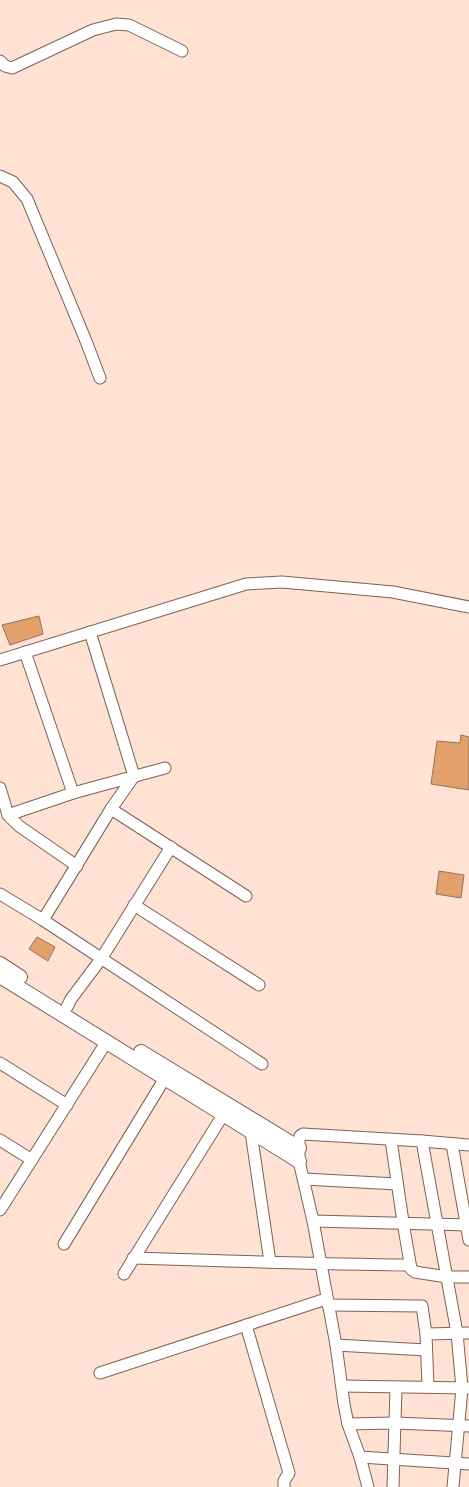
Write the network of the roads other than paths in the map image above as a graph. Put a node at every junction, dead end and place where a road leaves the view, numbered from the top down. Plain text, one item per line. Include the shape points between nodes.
1 (182, 51) dead end
2 (0, 61) edge
3 (0, 176) edge
4 (100, 378) dead end
5 (469, 608) edge
6 (90, 632) junction
7 (25, 652) junction
8 (0, 660) edge
9 (165, 768) dead end
10 (134, 776) junction
11 (0, 788) edge
12 (73, 793) junction
13 (111, 809) junction
14 (8, 815) junction
15 (171, 847) junction
16 (77, 866) junction
17 (0, 894) edge
18 (246, 896) dead end
19 (134, 905) junction
20 (43, 920) junction
21 (101, 959) junction
22 (0, 964) edge
23 (0, 976) edge
24 (259, 985) dead end
25 (67, 1007) junction
26 (106, 1041) junction
27 (0, 1063) edge
28 (262, 1064) dead end
29 (165, 1078) junction
30 (67, 1105) junction
31 (223, 1115) junction
32 (252, 1126) junction
33 (0, 1140) edge
34 (391, 1140) junction
35 (422, 1141) junction
36 (452, 1144) junction
37 (469, 1145) edge
38 (299, 1155) junction
39 (32, 1160) junction
40 (304, 1179) junction
41 (397, 1184) junction
42 (0, 1210) edge
43 (313, 1221) junction
44 (402, 1222) junction
45 (438, 1223) junction
46 (468, 1224) edge
47 (469, 1240) edge
48 (64, 1244) dead end
49 (133, 1258) junction
50 (270, 1262) junction
51 (320, 1264) junction
52 (410, 1265) junction
53 (124, 1274) dead end
54 (447, 1277) junction
55 (469, 1277) edge
56 (327, 1302) junction
57 (246, 1325) junction
58 (457, 1333) junction
59 (469, 1333) edge
60 (426, 1334) junction
61 (336, 1345) junction
62 (426, 1350) junction
63 (100, 1374) dead end
64 (342, 1386) junction
65 (428, 1387) junction
66 (396, 1388) junction
67 (465, 1388) edge
68 (395, 1423) junction
69 (348, 1424) junction
70 (464, 1426) edge
71 (360, 1457) junction
72 (393, 1460) junction
73 (456, 1463) junction
74 (469, 1464) edge
75 (284, 1487) edge
76 (368, 1487) edge
77 (393, 1487) edge
78 (453, 1487) edge

1 - 2 street via 129,25 116,24 93,30 12,68
3 - 4 street via 13,182 27,199
5 - 6 street via 393,592 264,582 246,584
6 - 7 street
6 - 10 street
7 - 8 street
7 - 12 street
9 - 10 street
10 - 12 street
10 - 13 street
11 - 14 street
12 - 14 street
13 - 15 street
13 - 16 street
14 - 16 street via 19,826
15 - 18 street
15 - 19 street
16 - 20 street
17 - 20 street
19 - 21 street
19 - 24 street
20 - 21 street
21 - 25 street via 70,999
21 - 28 street
22 - 25 street
23 - 26 street
25 - 32 street
26 - 29 street
26 - 30 street
27 - 30 street
29 - 31 street
29 - 48 street
30 - 39 street
31 - 32 street
31 - 49 street
32 - 38 street
32 - 50 street
33 - 39 street
34 - 35 street
34 - 38 street via 306,1134 300,1136
34 - 41 street
35 - 36 street
35 - 45 street
36 - 37 street
36 - 46 street
38 - 40 street
39 - 42 street
40 - 41 street
40 - 43 street
41 - 44 street
43 - 44 street
43 - 51 street
44 - 45 street
44 - 52 street
45 - 46 street
45 - 54 street
46 - 47 street
49 - 50 street
49 - 53 street
50 - 51 street
51 - 52 street
51 - 56 street
52 - 54 street via 411,1270 415,1272
54 - 55 street
54 - 58 street
56 - 57 street
56 - 60 street via 422,1306
56 - 61 street
57 - 63 street
57 - 75 street via 289,1473 284,1481
58 - 59 street
58 - 60 street
58 - 67 street
60 - 62 street
61 - 62 street
61 - 64 street
62 - 65 street
64 - 66 street
64 - 69 street
65 - 66 street
65 - 67 street
66 - 68 street
67 - 70 street
68 - 69 street
68 - 70 street
68 - 72 street
69 - 71 street
70 - 73 street
71 - 72 street
71 - 76 street
72 - 73 street
72 - 77 street
73 - 74 street
73 - 78 street

